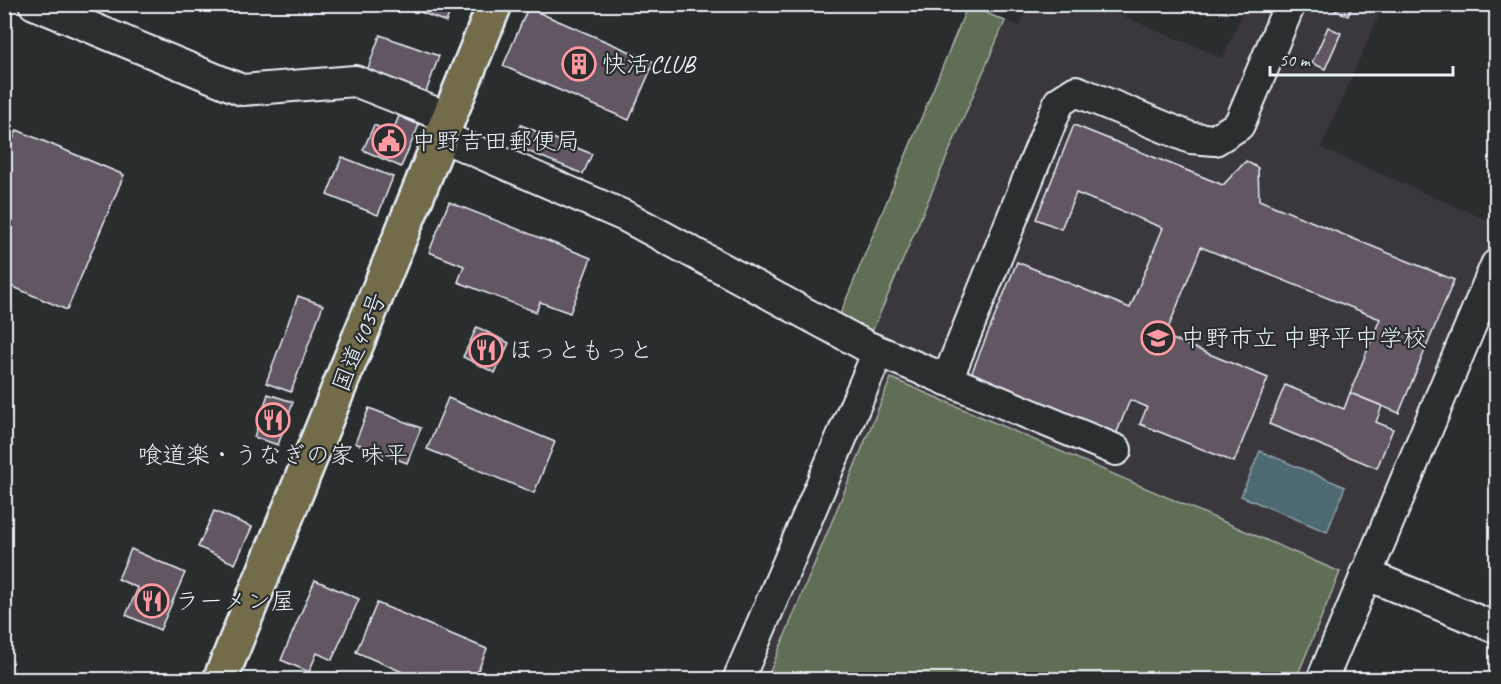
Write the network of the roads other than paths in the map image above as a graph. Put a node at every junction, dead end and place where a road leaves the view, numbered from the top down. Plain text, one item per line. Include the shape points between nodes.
1 (34, 4) edge
2 (495, 4) edge
3 (1290, 4) edge
4 (446, 128) junction
5 (1497, 265) edge
6 (878, 351) junction
7 (948, 380) junction
8 (1116, 450) dead end
9 (1365, 574) junction
10 (1497, 628) edge
11 (220, 680) edge
12 (738, 680) edge
13 (1322, 680) edge

1 - 4 street via 242,90 354,81
2 - 4 highway, 国道403号
3 - 7 street via 1239,125 1215,140 1191,138 1076,91 1059,102
4 - 6 street via 627,217
4 - 11 highway, 国道403号
5 - 9 street
6 - 7 street
6 - 12 street
7 - 8 street
9 - 10 street
9 - 13 street

